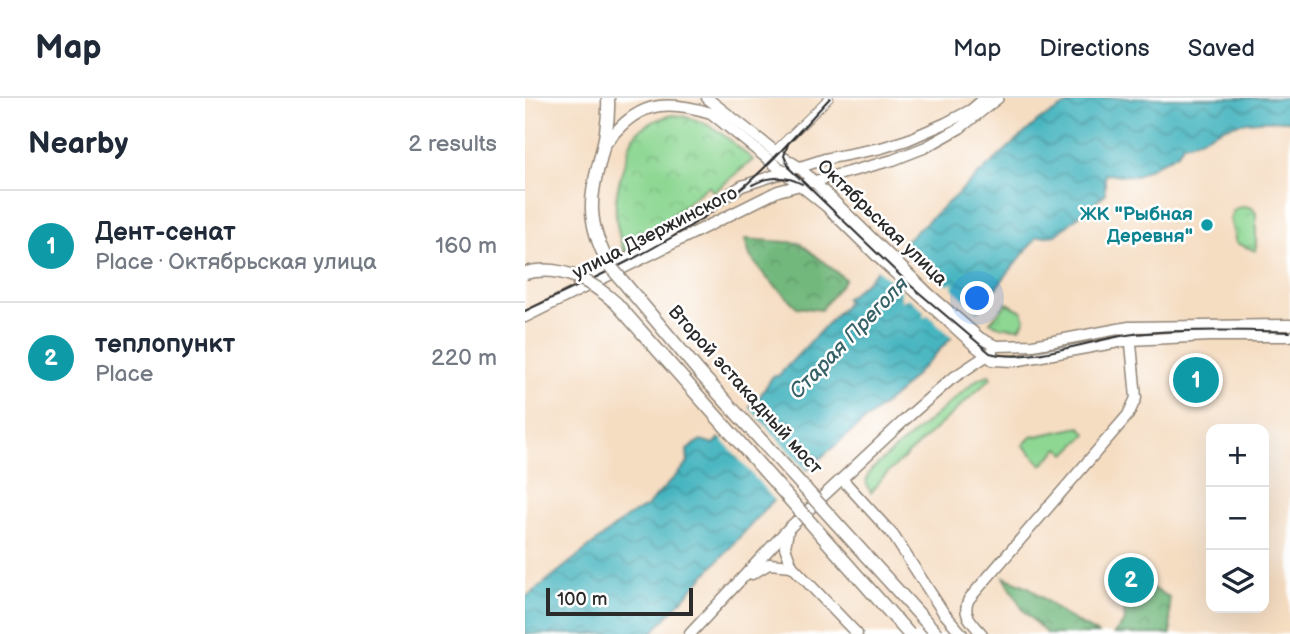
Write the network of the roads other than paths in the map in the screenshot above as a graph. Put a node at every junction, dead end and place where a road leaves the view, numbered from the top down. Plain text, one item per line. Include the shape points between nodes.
1 (608, 98) edge
2 (707, 98) edge
3 (829, 98) edge
4 (985, 98) edge
5 (998, 98) edge
6 (605, 145) junction
7 (775, 151) junction
8 (799, 167) junction
9 (783, 169) junction
10 (814, 182) junction
11 (801, 185) junction
12 (888, 261) junction
13 (525, 273) edge
14 (525, 309) edge
15 (525, 317) edge
16 (1290, 325) edge
17 (1129, 327) junction
18 (1290, 337) edge
19 (1130, 340) junction
20 (977, 342) junction
21 (996, 346) junction
22 (987, 355) junction
23 (842, 479) junction
24 (788, 529) junction
25 (792, 566) junction
26 (737, 583) junction
27 (690, 634) edge
28 (857, 634) edge
29 (909, 634) edge
30 (937, 634) edge
31 (962, 634) edge
32 (982, 634) edge

1 - 6 main road, Второй эстакадный мост
2 - 7 main road, Октябрьская улица
3 - 7 street
4 - 8 main road, улица Дзержинского via 927,133
5 - 10 main road, улица Дзержинского via 926,147
6 - 9 main road, Второй эстакадный мост via 637,110 672,99 711,114
6 - 30 main road, Второй эстакадный мост, bridge via 590,213 610,266
7 - 8 main road, Октябрьская улица
8 - 9 main road, улица Дзержинского
8 - 10 main road, Октябрьская улица
9 - 11 main road, Октябрьская улица
9 - 14 main road, улица Дзержинского via 742,187 625,260
10 - 11 main road, улица Дзержинского
10 - 12 main road, Октябрьская улица
11 - 12 main road, Октябрьская улица
11 - 15 main road, улица Дзержинского via 778,191
12 - 20 main road, Октябрьская улица
13 - 29 main road, Второй эстакадный мост, bridge via 568,273 616,303
16 - 17 main road, Октябрьская улица
17 - 19 main road
17 - 21 main road, Октябрьская улица via 1033,345
18 - 19 main road, Октябрьская улица
19 - 22 main road, Октябрьская улица via 1014,361 993,360
19 - 32 main road via 1136,398 1128,415 969,599 966,615
20 - 21 main road, Октябрьская улица
20 - 22 main road, Октябрьская улица
21 - 22 main road
22 - 23 main road via 950,380
23 - 24 main road
23 - 31 main road via 893,535
24 - 25 main road via 785,547
24 - 26 main road
25 - 26 main road via 769,564
25 - 28 main road
26 - 27 main road

